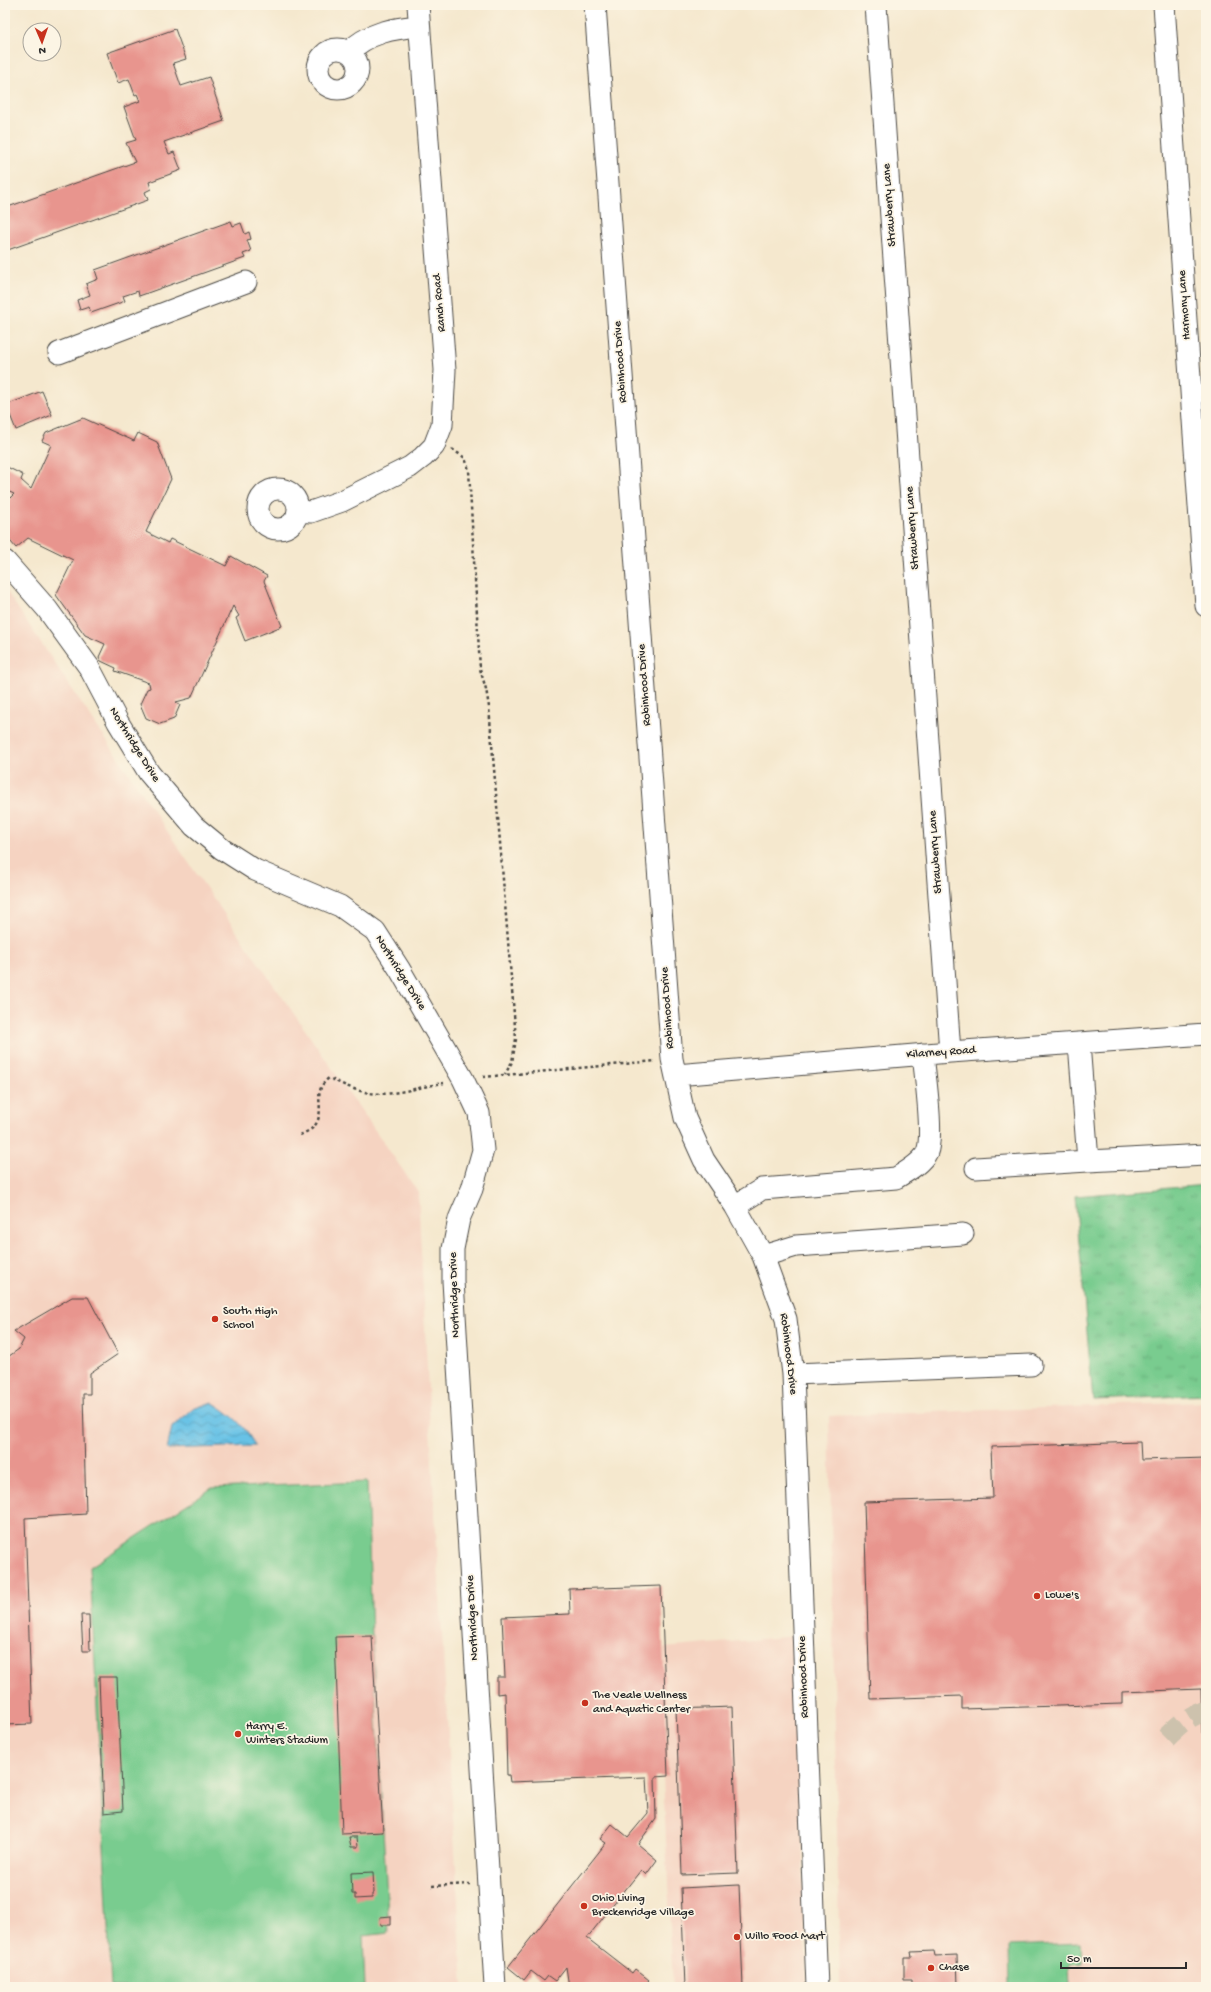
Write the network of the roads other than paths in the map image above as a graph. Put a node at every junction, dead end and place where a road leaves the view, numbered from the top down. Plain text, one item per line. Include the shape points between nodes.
1 (418, 5) edge
2 (595, 5) edge
3 (876, 5) edge
4 (1164, 5) edge
5 (419, 26) junction
6 (349, 52) dead end
7 (246, 282) dead end
8 (59, 353) dead end
9 (298, 511) dead end
10 (5, 561) edge
11 (1206, 606) edge
12 (1206, 1034) edge
13 (1079, 1043) junction
14 (950, 1052) junction
15 (923, 1054) junction
16 (676, 1075) junction
17 (1206, 1155) edge
18 (1088, 1161) junction
19 (976, 1168) dead end
20 (735, 1206) junction
21 (963, 1234) dead end
22 (763, 1256) junction
23 (1031, 1365) dead end
24 (793, 1374) junction
25 (495, 1987) edge
26 (817, 1987) edge

1 - 5 street, Ranch Road
2 - 16 street, Robinhood Drive via 672,1059
3 - 14 street, Strawberry Lane
4 - 11 street, Harmony Lane
5 - 6 street via 378,34 358,42
5 - 9 street, Ranch Road via 445,370 442,424 436,441 410,467 342,501 311,512
7 - 8 street
10 - 25 street, Northridge Drive via 47,609 89,667 149,773 194,826 222,849 255,870 340,906 374,931 400,970 463,1079 479,1113 483,1150 472,1188 459,1219 453,1249 453,1281
12 - 13 street, Kilarney Road
13 - 14 street, Kilarney Road
13 - 18 street
14 - 15 street, Kilarney Road
15 - 16 street, Kilarney Road
15 - 20 street via 930,1137 927,1153 912,1168 896,1178 762,1189
16 - 20 street, Robinhood Drive via 686,1118 704,1160
17 - 18 street
18 - 19 street
20 - 22 street, Robinhood Drive
21 - 22 street via 796,1246
22 - 24 street, Robinhood Drive via 786,1319
23 - 24 street
24 - 26 street, Robinhood Drive

